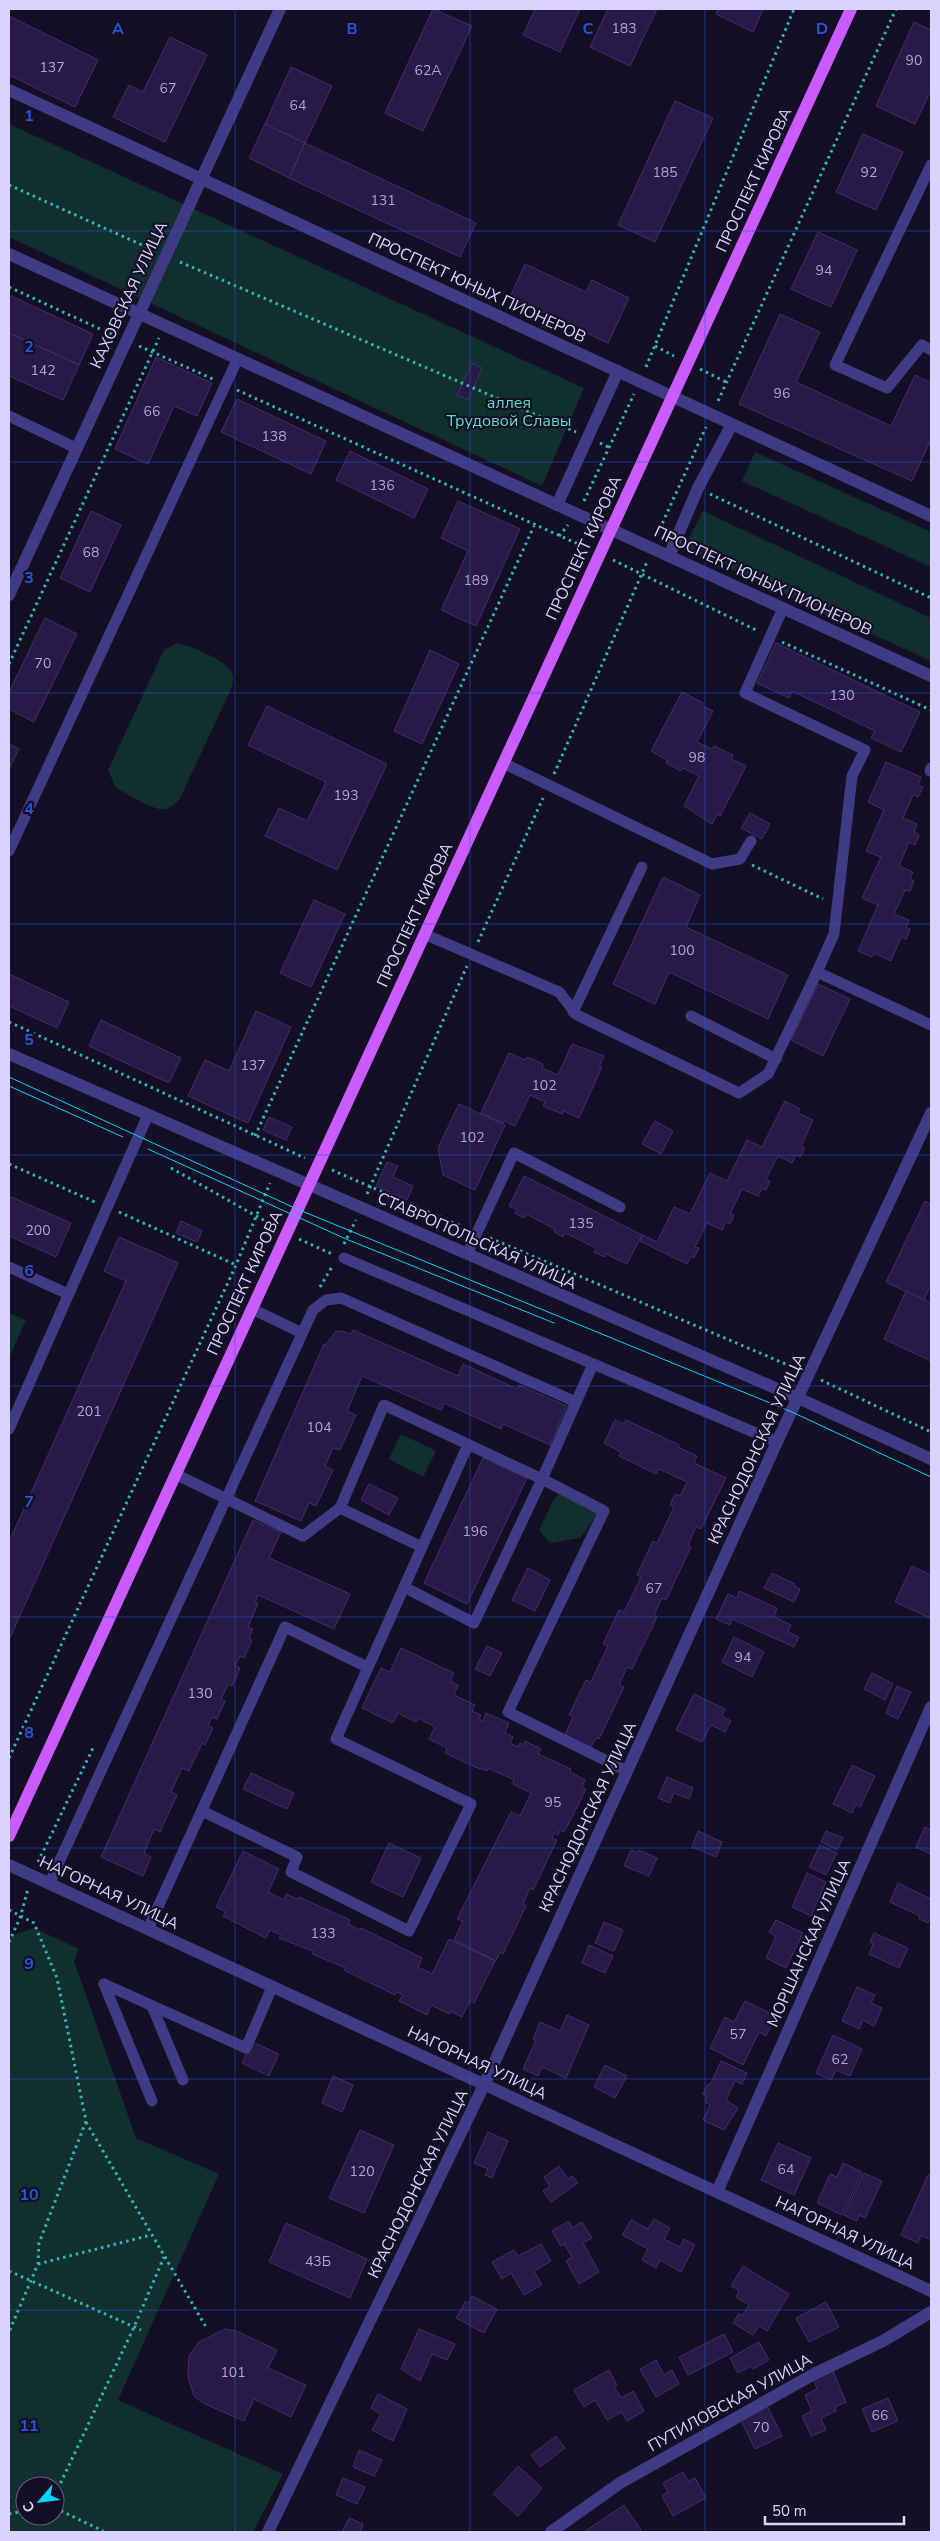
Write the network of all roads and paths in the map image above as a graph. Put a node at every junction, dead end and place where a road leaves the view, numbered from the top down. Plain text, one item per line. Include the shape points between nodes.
1 (280, 9) edge
2 (794, 9) edge
3 (851, 9) edge
4 (896, 9) edge
5 (9, 90) edge
6 (931, 165) edge
7 (200, 178) junction
8 (9, 185) edge
9 (9, 254) edge
10 (165, 256) junction
11 (9, 287) edge
12 (138, 313) junction
13 (165, 325) junction
14 (125, 341) junction
15 (931, 350) edge
16 (153, 351) junction
17 (238, 358) junction
18 (618, 371) junction
19 (640, 382) junction
20 (225, 385) junction
21 (672, 396) junction
22 (712, 414) junction
23 (9, 416) edge
24 (732, 424) junction
25 (588, 437) junction
26 (608, 447) junction
27 (76, 448) junction
28 (680, 480) junction
29 (698, 488) junction
30 (557, 505) junction
31 (578, 514) junction
32 (930, 514) edge
33 (534, 526) junction
34 (611, 529) junction
35 (559, 536) junction
36 (651, 548) junction
37 (600, 553) junction
38 (669, 556) junction
39 (9, 595) edge
40 (931, 598) edge
41 (783, 608) junction
42 (9, 664) edge
43 (931, 676) edge
44 (503, 763) junction
45 (549, 786) junction
46 (751, 841) dead end
47 (9, 850) edge
48 (740, 860) junction
49 (642, 867) dead end
50 (837, 906) junction
51 (424, 934) junction
52 (472, 956) junction
53 (817, 972) junction
54 (573, 1012) junction
55 (691, 1016) dead end
56 (9, 1022) edge
57 (931, 1025) edge
58 (9, 1054) edge
59 (776, 1058) junction
60 (931, 1112) edge
61 (148, 1115) junction
62 (255, 1136) junction
63 (9, 1164) edge
64 (171, 1168) dead end
65 (276, 1170) junction
66 (308, 1185) junction
67 (107, 1206) junction
68 (620, 1206) dead end
69 (258, 1217) junction
70 (471, 1230) dead end
71 (287, 1232) junction
72 (489, 1238) dead end
73 (467, 1254) junction
74 (340, 1257) joint
75 (236, 1265) junction
76 (9, 1267) edge
77 (68, 1294) junction
78 (252, 1309) junction
79 (302, 1333) junction
80 (593, 1364) junction
81 (810, 1374) junction
82 (798, 1398) junction
83 (576, 1402) junction
84 (9, 1429) edge
85 (931, 1432) edge
86 (777, 1442) junction
87 (468, 1444) junction
88 (931, 1459) edge
89 (175, 1474) junction
90 (542, 1479) junction
91 (226, 1498) junction
92 (340, 1508) junction
93 (422, 1547) junction
94 (404, 1587) junction
95 (367, 1667) junction
96 (931, 1707) edge
97 (9, 1758) edge
98 (627, 1771) junction
99 (202, 1811) junction
100 (9, 1836) edge
101 (9, 1865) edge
102 (50, 1884) junction
103 (9, 1910) edge
104 (148, 1930) junction
105 (272, 1987) junction
106 (152, 2006) junction
107 (183, 2080) dead end
108 (484, 2085) junction
109 (152, 2101) dead end
110 (86, 2121) junction
111 (718, 2192) junction
112 (151, 2235) junction
113 (164, 2257) junction
114 (38, 2264) junction
115 (9, 2271) edge
116 (31, 2281) junction
117 (931, 2291) edge
118 (931, 2312) edge
119 (134, 2327) junction
120 (206, 2327) dead end
121 (141, 2330) dead end
122 (9, 2332) edge
123 (64, 2476) edge
124 (65, 2513) edge
125 (103, 2532) edge
126 (268, 2532) edge
127 (551, 2532) edge

1 - 7 street, КАХОВСКАЯ УЛИЦА
2 - 19 path
3 - 21 main road, ПРОСПЕКТ КИРОВА
4 - 22 path
5 - 7 street, ПРОСПЕКТ ЮНЫХ ПИОНЕРОВ
6 - 15 lane via 835,365 887,388 922,346
7 - 10 street, КАХОВСКАЯ УЛИЦА
7 - 18 street, ПРОСПЕКТ ЮНЫХ ПИОНЕРОВ
8 - 10 path
9 - 12 street, ПРОСПЕКТ ЮНЫХ ПИОНЕРОВ
10 - 12 street, КАХОВСКАЯ УЛИЦА
10 - 25 path
11 - 14 path
12 - 13 street, ПРОСПЕКТ ЮНЫХ ПИОНЕРОВ
12 - 14 street, КАХОВСКАЯ УЛИЦА
13 - 16 path
13 - 17 street, ПРОСПЕКТ ЮНЫХ ПИОНЕРОВ
14 - 16 path
14 - 27 street, КАХОВСКАЯ УЛИЦА
16 - 20 path
16 - 42 path
17 - 20 lane
17 - 30 street, ПРОСПЕКТ ЮНЫХ ПИОНЕРОВ
18 - 19 street, ПРОСПЕКТ ЮНЫХ ПИОНЕРОВ
18 - 25 street
19 - 21 street, ПРОСПЕКТ ЮНЫХ ПИОНЕРОВ
19 - 26 path
20 - 33 path
20 - 47 lane
21 - 22 street, ПРОСПЕКТ ЮНЫХ ПИОНЕРОВ
21 - 34 main road, ПРОСПЕКТ КИРОВА
22 - 24 street, ПРОСПЕКТ ЮНЫХ ПИОНЕРОВ
22 - 28 path
23 - 27 lane
24 - 29 street
24 - 32 street, ПРОСПЕКТ ЮНЫХ ПИОНЕРОВ
25 - 26 path
25 - 30 street
26 - 31 path
27 - 39 street, КАХОВСКАЯ УЛИЦА
28 - 29 path
28 - 36 path
29 - 38 street
29 - 40 path
30 - 31 street, ПРОСПЕКТ ЮНЫХ ПИОНЕРОВ
31 - 34 street, ПРОСПЕКТ ЮНЫХ ПИОНЕРОВ
31 - 35 path
33 - 35 path
33 - 62 path
34 - 36 street, ПРОСПЕКТ ЮНЫХ ПИОНЕРОВ
34 - 37 main road, ПРОСПЕКТ КИРОВА
35 - 37 path
36 - 38 street, ПРОСПЕКТ ЮНЫХ ПИОНЕРОВ
36 - 45 path via 643,575
37 - 44 main road, ПРОСПЕКТ КИРОВА
38 - 41 street, ПРОСПЕКТ ЮНЫХ ПИОНЕРОВ
41 - 43 street, ПРОСПЕКТ ЮНЫХ ПИОНЕРОВ
41 - 50 lane via 745,693 865,750 852,776
44 - 45 lane
44 - 51 main road, ПРОСПЕКТ КИРОВА
45 - 48 lane via 712,864
45 - 52 path
46 - 48 lane
48 - 50 path
49 - 54 lane
50 - 53 lane via 834,934
51 - 52 lane
51 - 66 main road, ПРОСПЕКТ КИРОВА
52 - 54 lane via 559,992
52 - 70 path via 370,1187
53 - 57 lane
53 - 59 lane
54 - 59 lane via 739,1093 768,1074
55 - 59 lane
56 - 62 path
58 - 61 street, СТАВРОПОЛЬСКАЯ УЛИЦА
60 - 81 street, КРАСНОДОНСКАЯ УЛИЦА
61 - 65 street, СТАВРОПОЛЬСКАЯ УЛИЦА
61 - 67 lane
62 - 65 path via 286,1150
63 - 67 path
64 - 69 path
65 - 66 street, СТАВРОПОЛЬСКАЯ УЛИЦА
65 - 69 path via 261,1201
66 - 71 main road, ПРОСПЕКТ КИРОВА
66 - 73 street, СТАВРОПОЛЬСКАЯ УЛИЦА
67 - 75 path
67 - 77 lane
68 - 73 lane via 514,1153
69 - 71 path
69 - 75 path
71 - 74 path
71 - 78 main road, ПРОСПЕКТ КИРОВА
72 - 81 path
73 - 82 street, СТАВРОПОЛЬСКАЯ УЛИЦА
74 - 80 lane
75 - 97 path
76 - 77 lane
77 - 84 lane
78 - 79 lane
78 - 89 main road, ПРОСПЕКТ КИРОВА
79 - 83 lane via 313,1310 326,1300 341,1298
79 - 91 lane
80 - 83 lane
80 - 86 lane
81 - 82 street, КРАСНОДОНСКАЯ УЛИЦА
81 - 85 path
82 - 86 street, КРАСНОДОНСКАЯ УЛИЦА
82 - 88 street, СТАВРОПОЛЬСКАЯ УЛИЦА
83 - 90 lane
86 - 98 street, КРАСНОДОНСКАЯ УЛИЦА
87 - 90 lane
87 - 92 lane via 384,1405
87 - 93 lane
89 - 91 lane
89 - 100 main road, ПРОСПЕКТ КИРОВА
90 - 94 lane via 474,1623
90 - 98 lane via 604,1511 508,1712
91 - 92 lane via 303,1536
91 - 102 lane
92 - 93 lane
93 - 94 lane
94 - 95 lane
95 - 99 lane via 286,1627
95 - 99 lane via 336,1739 471,1804 410,1931 291,1872 297,1858
96 - 111 street, МОРШАНСКАЯ УЛИЦА
98 - 108 street, КРАСНОДОНСКАЯ УЛИЦА
99 - 104 lane
101 - 102 street, НАГОРНАЯ УЛИЦА
102 - 104 street, НАГОРНАЯ УЛИЦА
103 - 110 path via 34,1923 57,1978
104 - 105 street, НАГОРНАЯ УЛИЦА
105 - 106 lane via 246,2048
105 - 108 street, НАГОРНАЯ УЛИЦА
106 - 107 lane
106 - 109 lane via 104,1984
108 - 111 street, НАГОРНАЯ УЛИЦА
108 - 126 street, КРАСНОДОНСКАЯ УЛИЦА
110 - 112 path
110 - 114 path via 39,2243
111 - 117 street, НАГОРНАЯ УЛИЦА
112 - 113 path
112 - 114 path
113 - 119 path
113 - 120 path
114 - 116 path
115 - 116 path
116 - 119 path
116 - 122 path
118 - 127 street, ПУТИЛОВСКАЯ УЛИЦА via 883,2342 814,2374 620,2483
119 - 121 path
119 - 123 path
124 - 125 path

